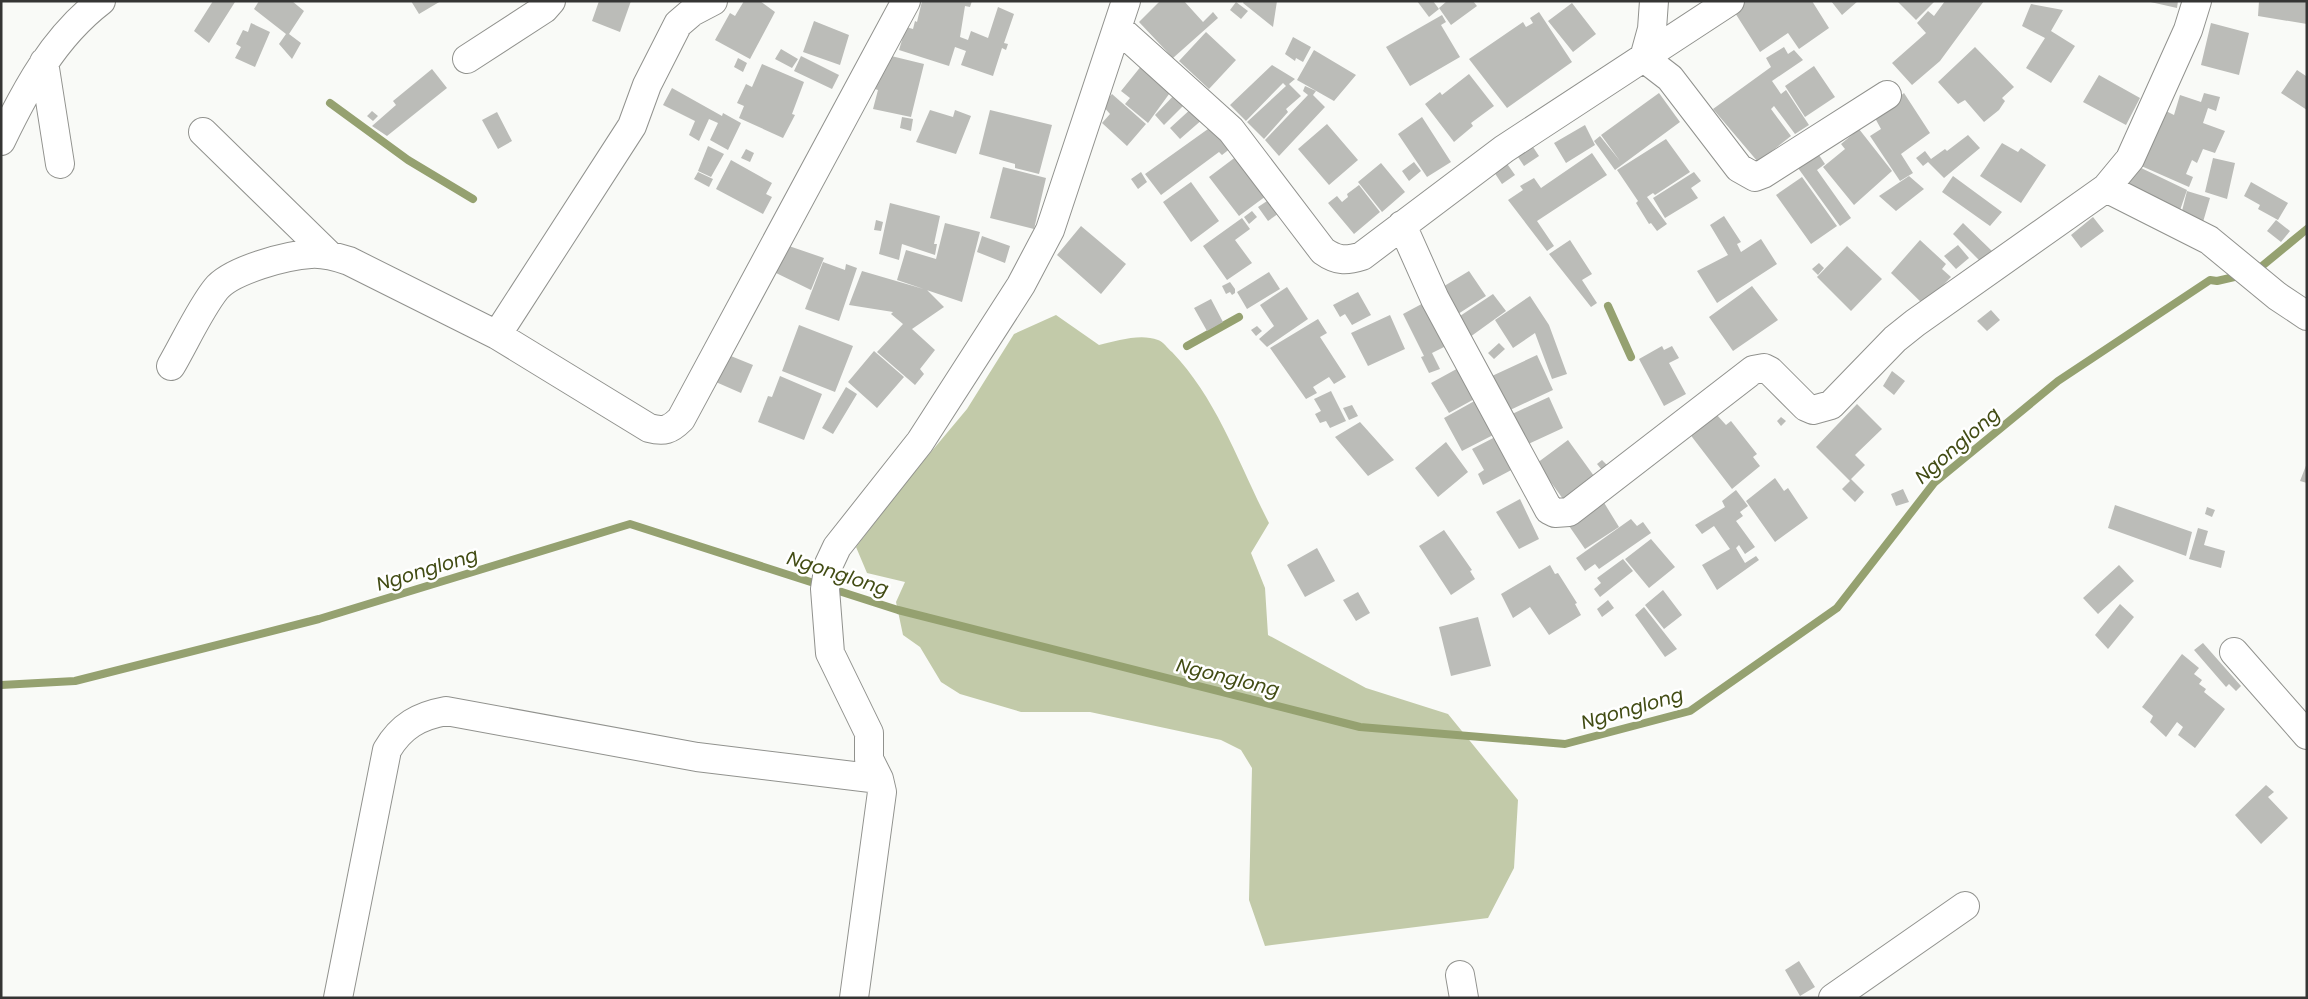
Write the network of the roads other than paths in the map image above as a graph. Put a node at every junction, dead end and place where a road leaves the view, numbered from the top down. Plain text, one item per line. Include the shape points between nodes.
1 (101, 1) edge
2 (551, 1) edge
3 (713, 1) edge
4 (906, 1) edge
5 (1126, 1) edge
6 (1654, 1) edge
7 (1730, 1) edge
8 (2197, 1) edge
9 (1118, 28) junction
10 (467, 58) dead end
11 (1644, 58) junction
12 (44, 62) junction
13 (1887, 95) dead end
14 (203, 132) dead end
15 (1, 141) edge
16 (60, 164) dead end
17 (2106, 188) junction
18 (1402, 225) junction
19 (329, 255) junction
20 (2307, 316) edge
21 (497, 335) junction
22 (172, 366) dead end
23 (2234, 652) dead end
24 (2307, 735) edge
25 (878, 779) junction
26 (1965, 906) dead end
27 (338, 998) edge
28 (854, 998) edge
29 (1833, 998) edge

1 - 12 street via 72,27
2 - 10 street via 544,9
3 - 21 street via 678,24 647,85 632,126
4 - 21 street via 681,419 672,428 663,432 649,428
5 - 9 street
6 - 11 street via 1652,29
7 - 11 street
8 - 17 street via 2188,30 2130,159
9 - 18 street via 1231,130 1323,251 1333,258 1346,261 1362,256
9 - 25 street via 1050,230 920,442 837,547 829,564 825,589 830,653 869,733 869,759
11 - 13 street via 1670,78 1739,168 1755,177
11 - 18 street via 1504,149
12 - 15 street
12 - 16 street
14 - 19 street
17 - 18 street via 1915,323 1895,339 1832,405 1814,410 1806,407 1770,372 1764,368 1753,370 1569,512 1561,514 1549,510 1435,299
17 - 20 street via 2209,240 2277,296
19 - 21 street via 349,261
19 - 22 street via 311,254 248,268 232,276 216,288
23 - 24 street
25 - 27 street via 697,757 446,711 427,714 410,722 387,750
25 - 28 street via 882,792
26 - 29 street

